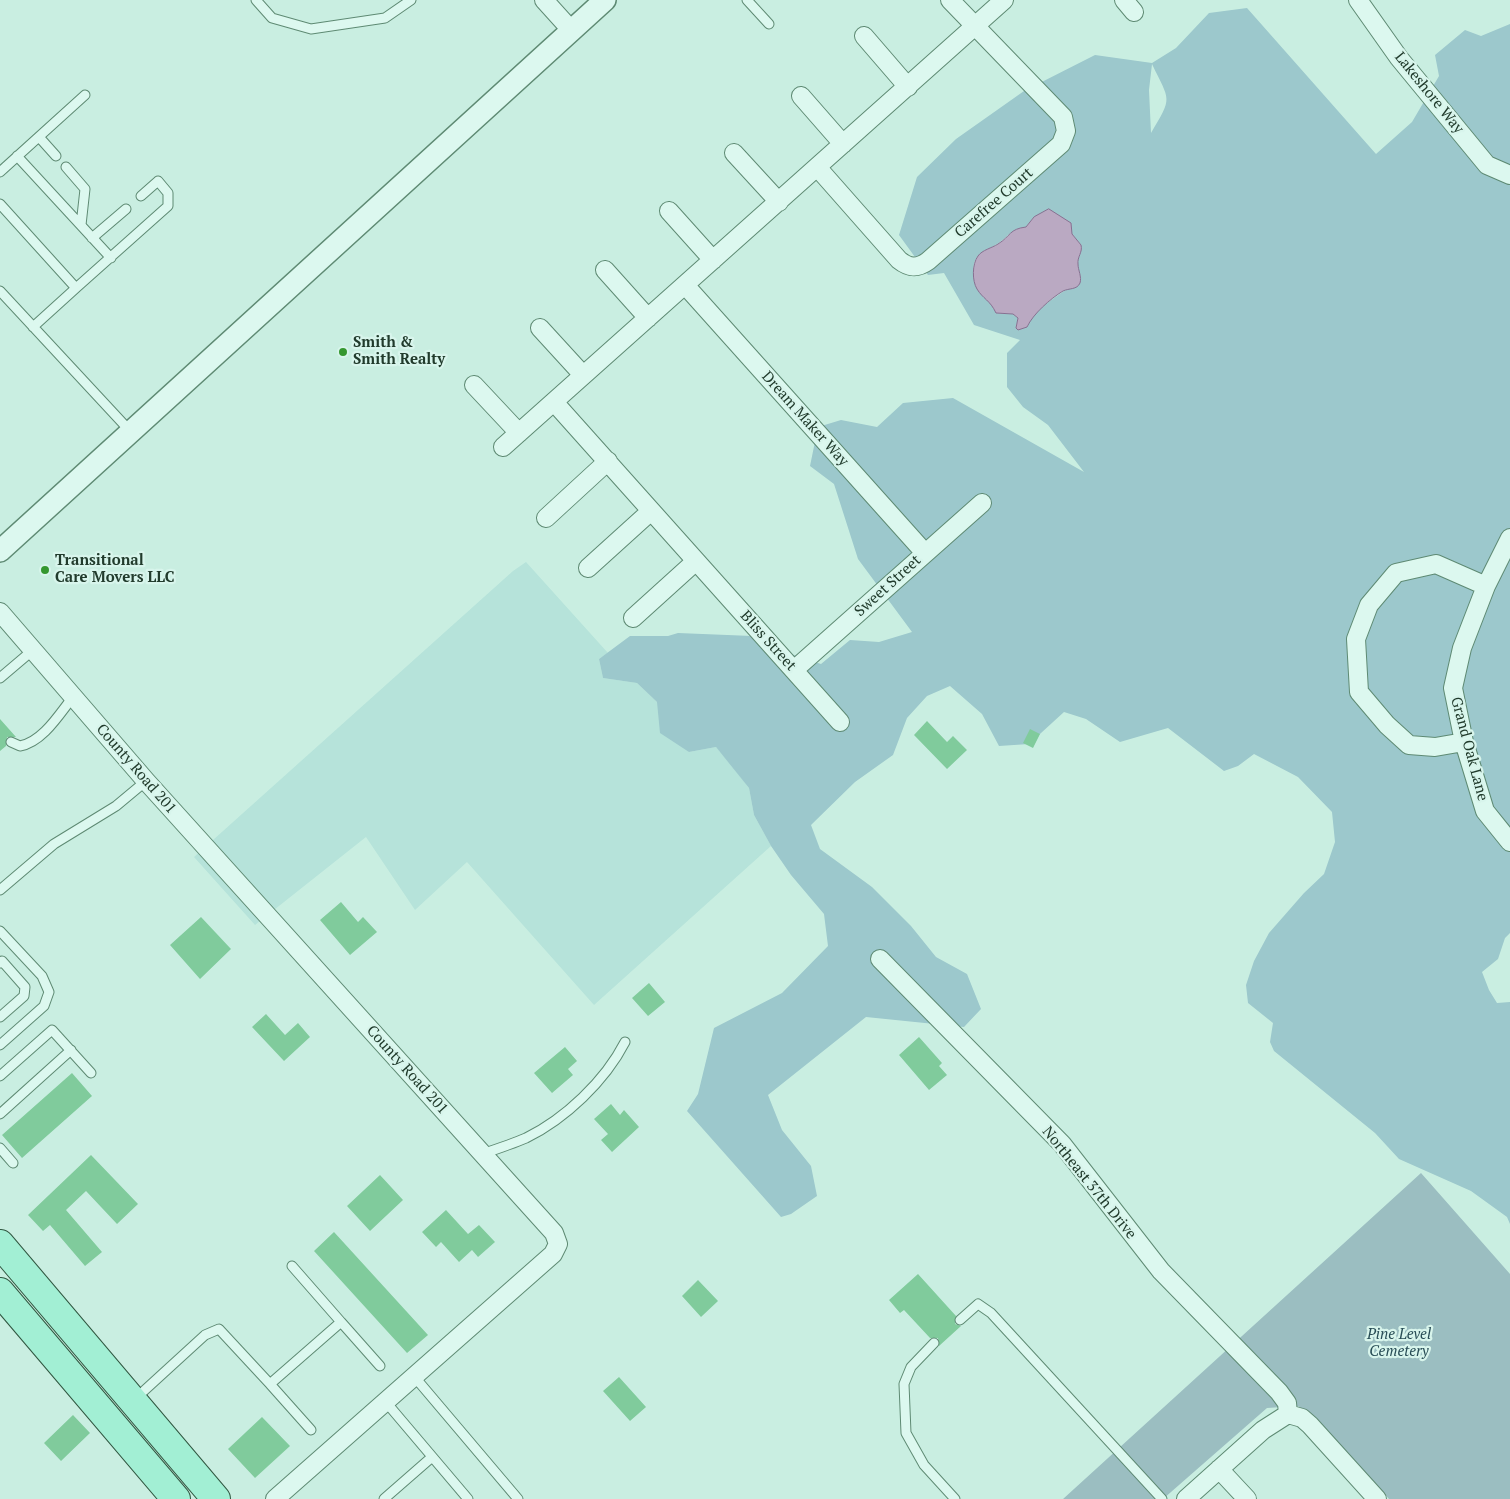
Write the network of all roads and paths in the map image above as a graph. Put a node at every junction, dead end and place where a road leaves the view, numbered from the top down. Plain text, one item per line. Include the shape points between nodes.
1 (256, 0) edge
2 (411, 0) edge
3 (544, 0) edge
4 (605, 0) edge
5 (747, 0) edge
6 (950, 0) edge
7 (1004, 0) edge
8 (1358, 0) edge
9 (769, 24) dead end
10 (974, 26) junction
11 (572, 31) junction
12 (864, 36) dead end
13 (908, 87) junction
14 (85, 95) dead end
15 (801, 96) dead end
16 (38, 137) junction
17 (844, 144) junction
18 (734, 153) dead end
19 (17, 156) junction
20 (56, 156) dead end
21 (66, 167) dead end
22 (817, 167) junction
23 (0, 172) edge
24 (1510, 175) edge
25 (141, 196) dead end
26 (779, 202) junction
27 (0, 204) edge
28 (126, 209) dead end
29 (669, 212) dead end
30 (81, 225) junction
31 (92, 238) junction
32 (111, 258) junction
33 (713, 260) junction
34 (605, 270) dead end
35 (685, 284) junction
36 (76, 288) junction
37 (0, 290) edge
38 (648, 318) junction
39 (34, 327) junction
40 (540, 328) dead end
41 (582, 375) junction
42 (474, 385) dead end
43 (554, 402) junction
44 (130, 431) junction
45 (519, 433) junction
46 (503, 447) dead end
47 (608, 461) junction
48 (982, 502) dead end
49 (651, 511) junction
50 (546, 518) dead end
51 (1510, 538) edge
52 (0, 551) edge
53 (924, 553) junction
54 (696, 561) junction
55 (588, 568) dead end
56 (1486, 586) junction
57 (0, 612) edge
58 (633, 618) dead end
59 (33, 650) junction
60 (794, 670) junction
61 (0, 678) edge
62 (73, 697) junction
63 (840, 722) dead end
64 (11, 742) dead end
65 (1464, 742) junction
66 (146, 781) junction
67 (1510, 842) edge
68 (0, 890) edge
69 (0, 931) edge
70 (880, 958) dead end
71 (0, 963) edge
72 (0, 1017) edge
73 (625, 1042) dead end
74 (0, 1045) edge
75 (70, 1050) junction
76 (92, 1073) dead end
77 (0, 1076) edge
78 (0, 1114) edge
79 (0, 1148) edge
80 (482, 1154) junction
81 (13, 1163) dead end
82 (0, 1244) edge
83 (0, 1263) edge
84 (292, 1266) dead end
85 (34, 1285) junction
86 (0, 1292) edge
87 (960, 1320) dead end
88 (341, 1322) junction
89 (934, 1343) dead end
90 (380, 1366) dead end
91 (413, 1376) junction
92 (270, 1384) junction
93 (385, 1400) junction
94 (133, 1401) junction
95 (1288, 1414) junction
96 (311, 1430) dead end
97 (432, 1456) junction
98 (1220, 1469) junction
99 (176, 1499) edge
100 (216, 1499) edge
101 (275, 1499) edge
102 (384, 1499) edge
103 (468, 1499) edge
104 (518, 1499) edge
105 (955, 1499) edge
106 (1162, 1499) edge
107 (1186, 1499) edge
108 (1247, 1499) edge
109 (1377, 1499) edge

1 - 2 lane via 272,18 311,29 385,18
3 - 11 street
4 - 11 street
5 - 9 lane
6 - 10 street, Carefree Court
7 - 10 street
8 - 24 street, Lakeshore Way via 1399,58 1487,165
10 - 13 street
10 - 22 street, Carefree Court via 1062,117 1066,131 1060,144 928,261 912,267 898,260
11 - 44 street
12 - 13 street
13 - 17 street
14 - 16 lane
15 - 17 street
16 - 19 lane
16 - 20 lane
17 - 22 street
18 - 26 street
19 - 23 lane
19 - 30 lane
21 - 30 lane via 85,189
22 - 26 street
25 - 32 lane via 158,182 168,193 168,206
26 - 33 street
27 - 36 lane
28 - 31 lane
29 - 33 street
30 - 31 lane
31 - 32 lane
32 - 36 lane
33 - 35 street
34 - 38 street
35 - 38 street
35 - 53 street, Dream Maker Way
36 - 39 lane
37 - 39 lane
38 - 41 street
39 - 44 lane
40 - 41 street
41 - 43 street
42 - 45 street
43 - 45 street
43 - 47 street, Bliss Street
44 - 52 street
45 - 46 street
47 - 49 street, Bliss Street
47 - 50 street
48 - 53 street, Sweet Street
49 - 54 street, Bliss Street
49 - 55 street
51 - 56 street, Grand Oak Lane
53 - 60 street, Sweet Street
54 - 58 street
54 - 60 street, Bliss Street
56 - 65 street, Grand Oak Lane via 1462,648 1453,688
56 - 65 street via 1436,564 1396,573 1368,605 1356,639 1358,692 1387,726 1409,745 1435,747
57 - 59 street, County Road 201
59 - 61 lane
59 - 62 street, County Road 201
60 - 63 street, Bliss Street
62 - 64 lane via 33,740 20,746
62 - 66 street, County Road 201
65 - 67 street, Grand Oak Lane via 1485,811
66 - 68 lane via 116,806 54,844
66 - 80 street, County Road 201
69 - 74 lane via 42,976 49,992 44,1006
70 - 95 street, Northeast 37th Drive via 1062,1144 1161,1271 1279,1392
71 - 72 lane via 25,987 24,996
73 - 80 lane via 616,1060 549,1125
75 - 76 lane
75 - 77 lane via 52,1030
75 - 78 lane
79 - 81 lane
80 - 91 street, County Road 201 via 554,1233 558,1244 553,1254
82 - 85 main road
83 - 85 main road
84 - 88 lane
85 - 94 main road
86 - 99 main road
87 - 106 lane via 978,1304 991,1313
88 - 90 lane
88 - 92 lane
89 - 105 lane via 911,1367 904,1384 906,1433 924,1465
91 - 93 street, County Road 201
91 - 104 lane
92 - 94 lane via 219,1329 205,1335
92 - 96 lane
93 - 97 lane
93 - 101 street, County Road 201
94 - 100 main road
95 - 98 street via 1263,1430
95 - 109 street via 1302,1418 1310,1425
97 - 102 lane
97 - 103 lane
98 - 107 street
98 - 108 street

